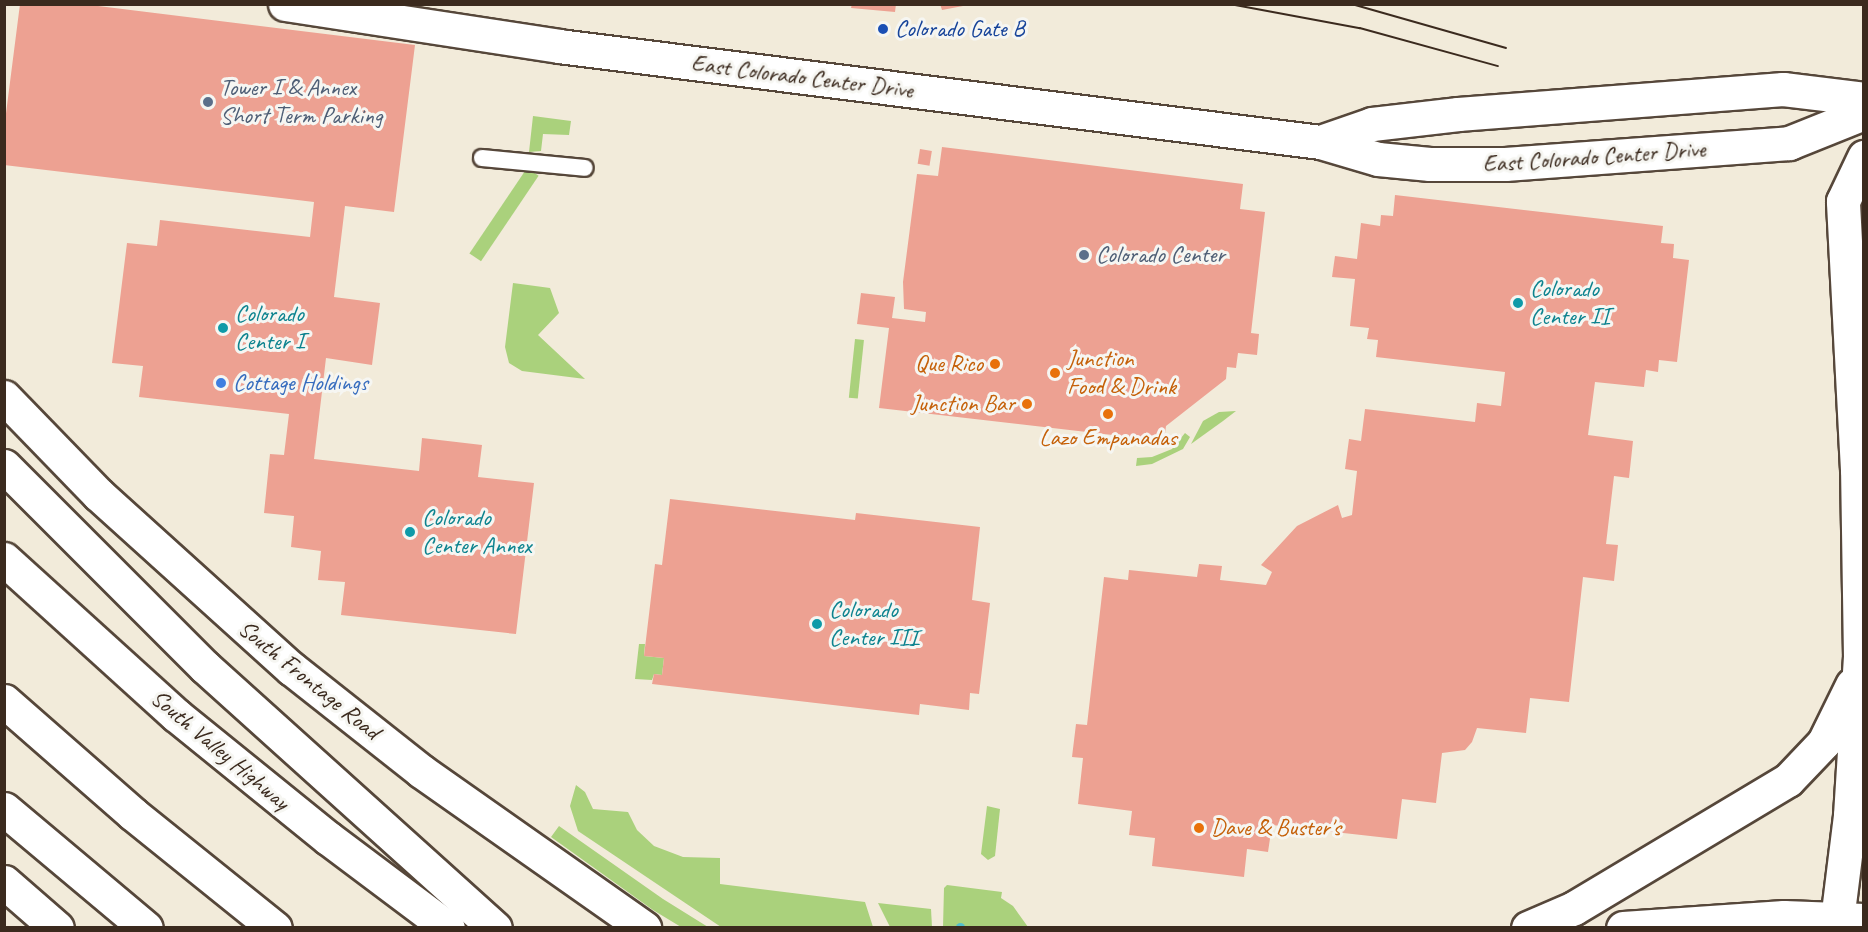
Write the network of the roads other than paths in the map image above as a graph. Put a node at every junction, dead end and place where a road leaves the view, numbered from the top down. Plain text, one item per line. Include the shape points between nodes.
1 (285, 4) edge
2 (362, 10) edge
3 (1863, 99) edge
4 (1863, 113) edge
5 (1320, 142) junction
6 (1863, 157) edge
7 (482, 158) dead end
8 (585, 168) dead end
9 (4, 397) edge
10 (4, 466) edge
11 (4, 559) edge
12 (1860, 657) junction
13 (4, 700) edge
14 (4, 809) edge
15 (6, 886) edge
16 (1846, 922) edge
17 (57, 927) edge
18 (146, 927) edge
19 (275, 927) edge
20 (448, 927) edge
21 (495, 927) edge
22 (644, 927) edge
23 (1528, 927) edge
24 (1623, 927) edge

1 - 2 main road, East Colorado Center Drive
2 - 5 main road, East Colorado Center Drive via 559,46
3 - 5 main road, East Colorado Center Drive via 1783,88 1372,124
4 - 5 main road, East Colorado Center Drive via 1789,143 1505,164 1378,159
6 - 12 main road via 1843,201 1857,470
7 - 8 lane
9 - 22 main road, South Frontage Road via 98,494 292,669 421,771
10 - 21 main road via 205,667
11 - 20 main road, South Valley Highway via 176,715 327,838
12 - 16 main road
12 - 23 main road via 1836,723 1811,758 1788,780 1613,885
13 - 19 main road via 157,834
14 - 18 main road
15 - 17 main road
16 - 24 main road via 1784,916

